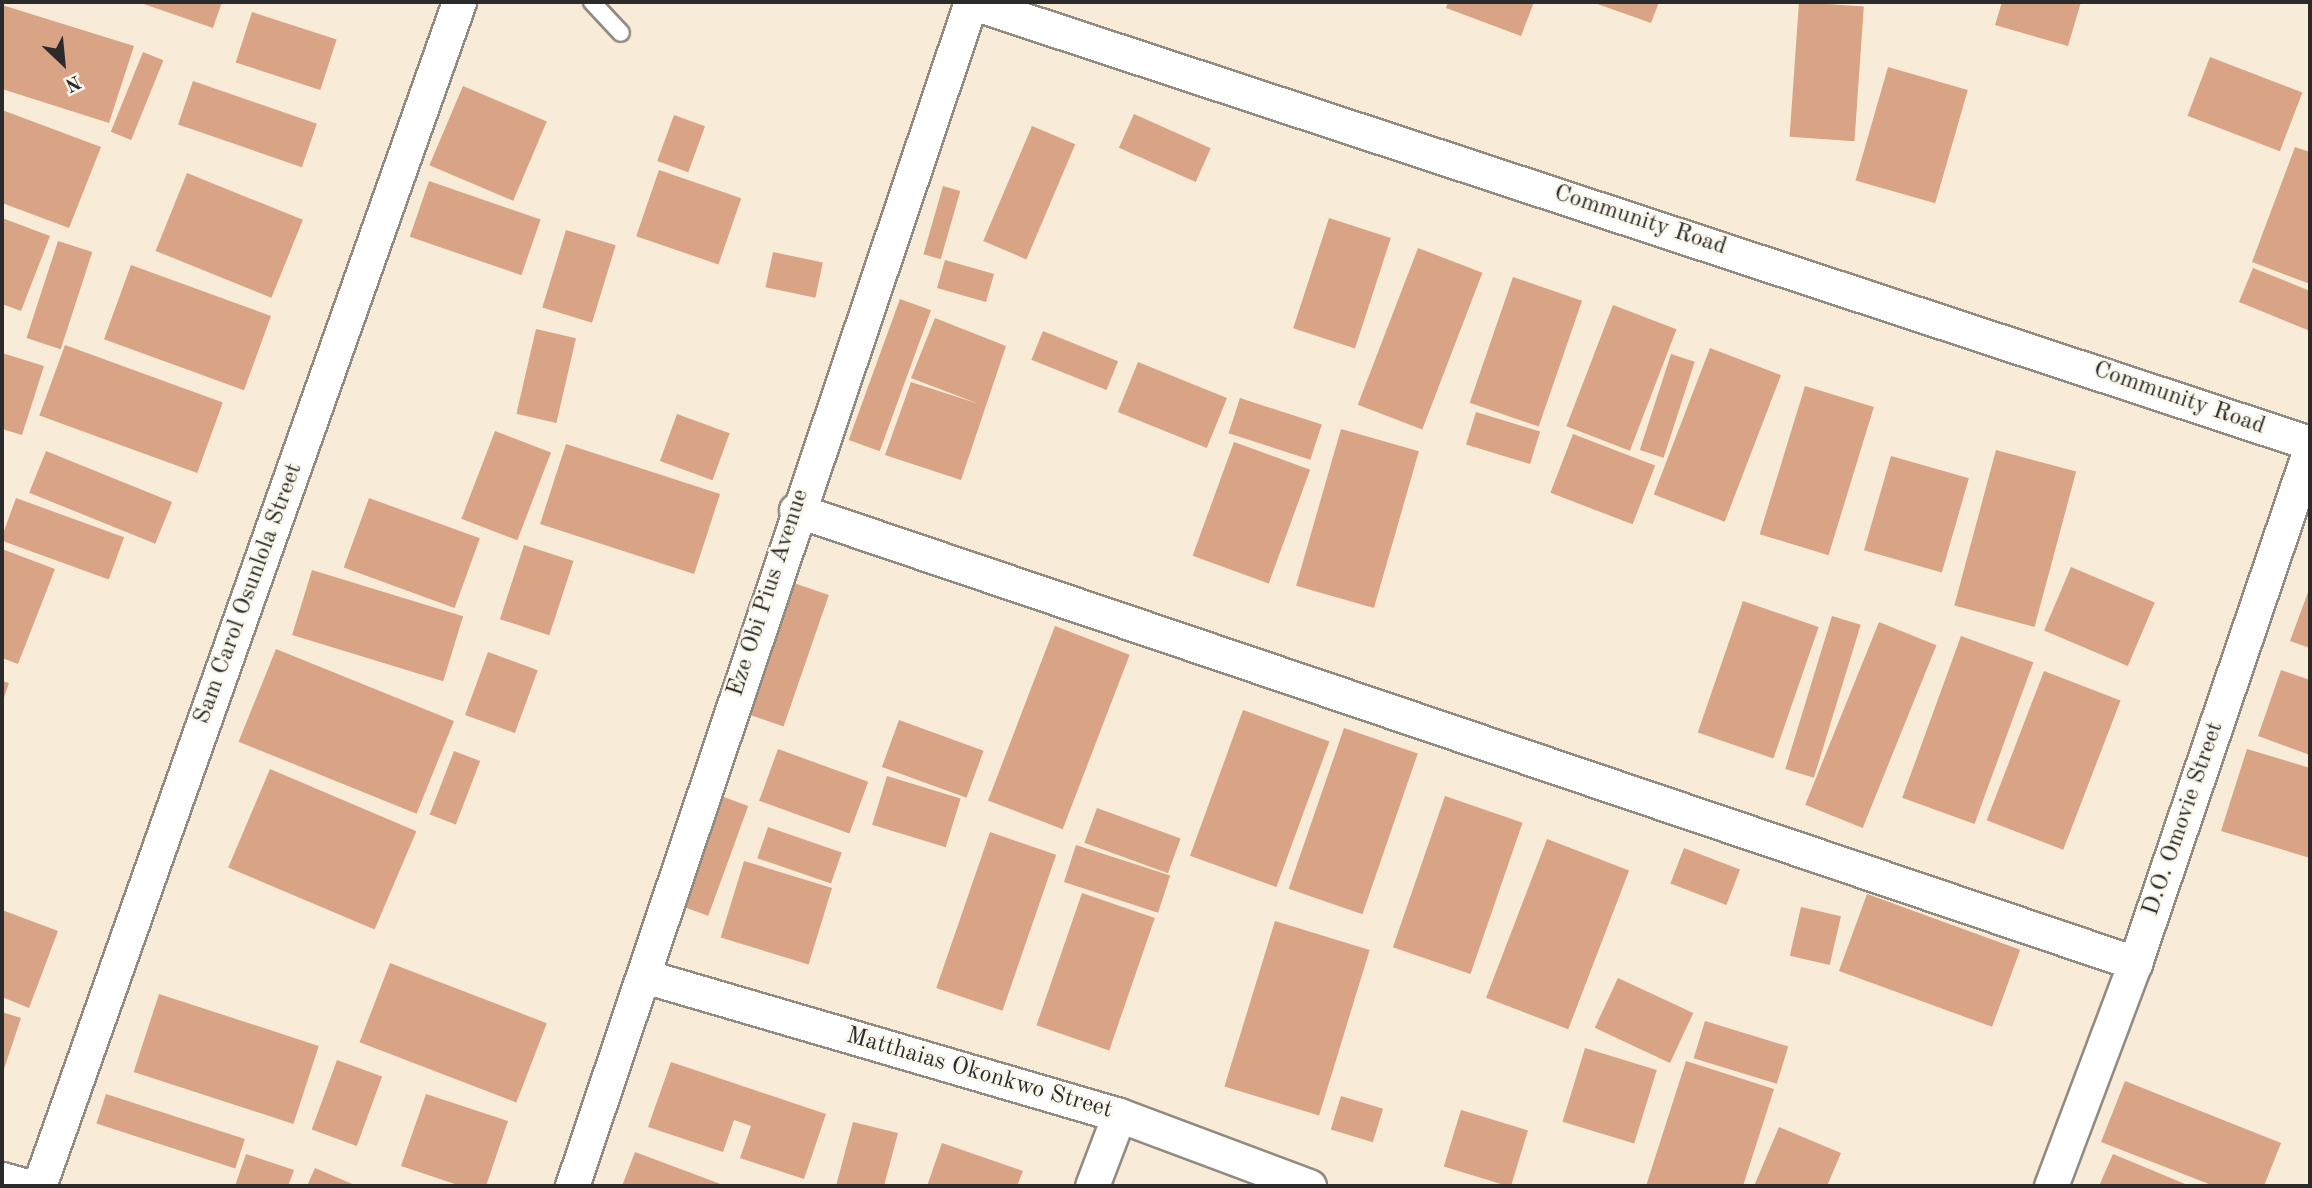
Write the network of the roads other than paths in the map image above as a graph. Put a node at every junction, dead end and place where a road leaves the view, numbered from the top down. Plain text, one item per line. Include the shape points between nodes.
1 (459, 2) edge
2 (592, 2) edge
3 (970, 2) edge
4 (621, 33) dead end
5 (2310, 443) edge
6 (2310, 449) edge
7 (796, 510) junction
8 (2135, 963) junction
9 (644, 976) junction
10 (1119, 1115) junction
11 (2, 1179) edge
12 (27, 1186) edge
13 (39, 1186) edge
14 (572, 1186) edge
15 (1092, 1186) edge
16 (1309, 1186) edge
17 (2051, 1186) edge

1 - 13 street, Sam Carol Osunlola Street
2 - 4 lane
3 - 5 street, Community Road
3 - 7 street, Eze Obi Pius Avenue
6 - 8 street, D.O. Omovie Street
7 - 8 street
7 - 9 street, Eze Obi Pius Avenue
8 - 17 street, D.O. Omovie Street
9 - 10 street, Matthaias Okonkwo Street
9 - 14 street, Eze Obi Pius Avenue
10 - 15 street
10 - 16 street, Matthaias Okonkwo Street
11 - 12 street

